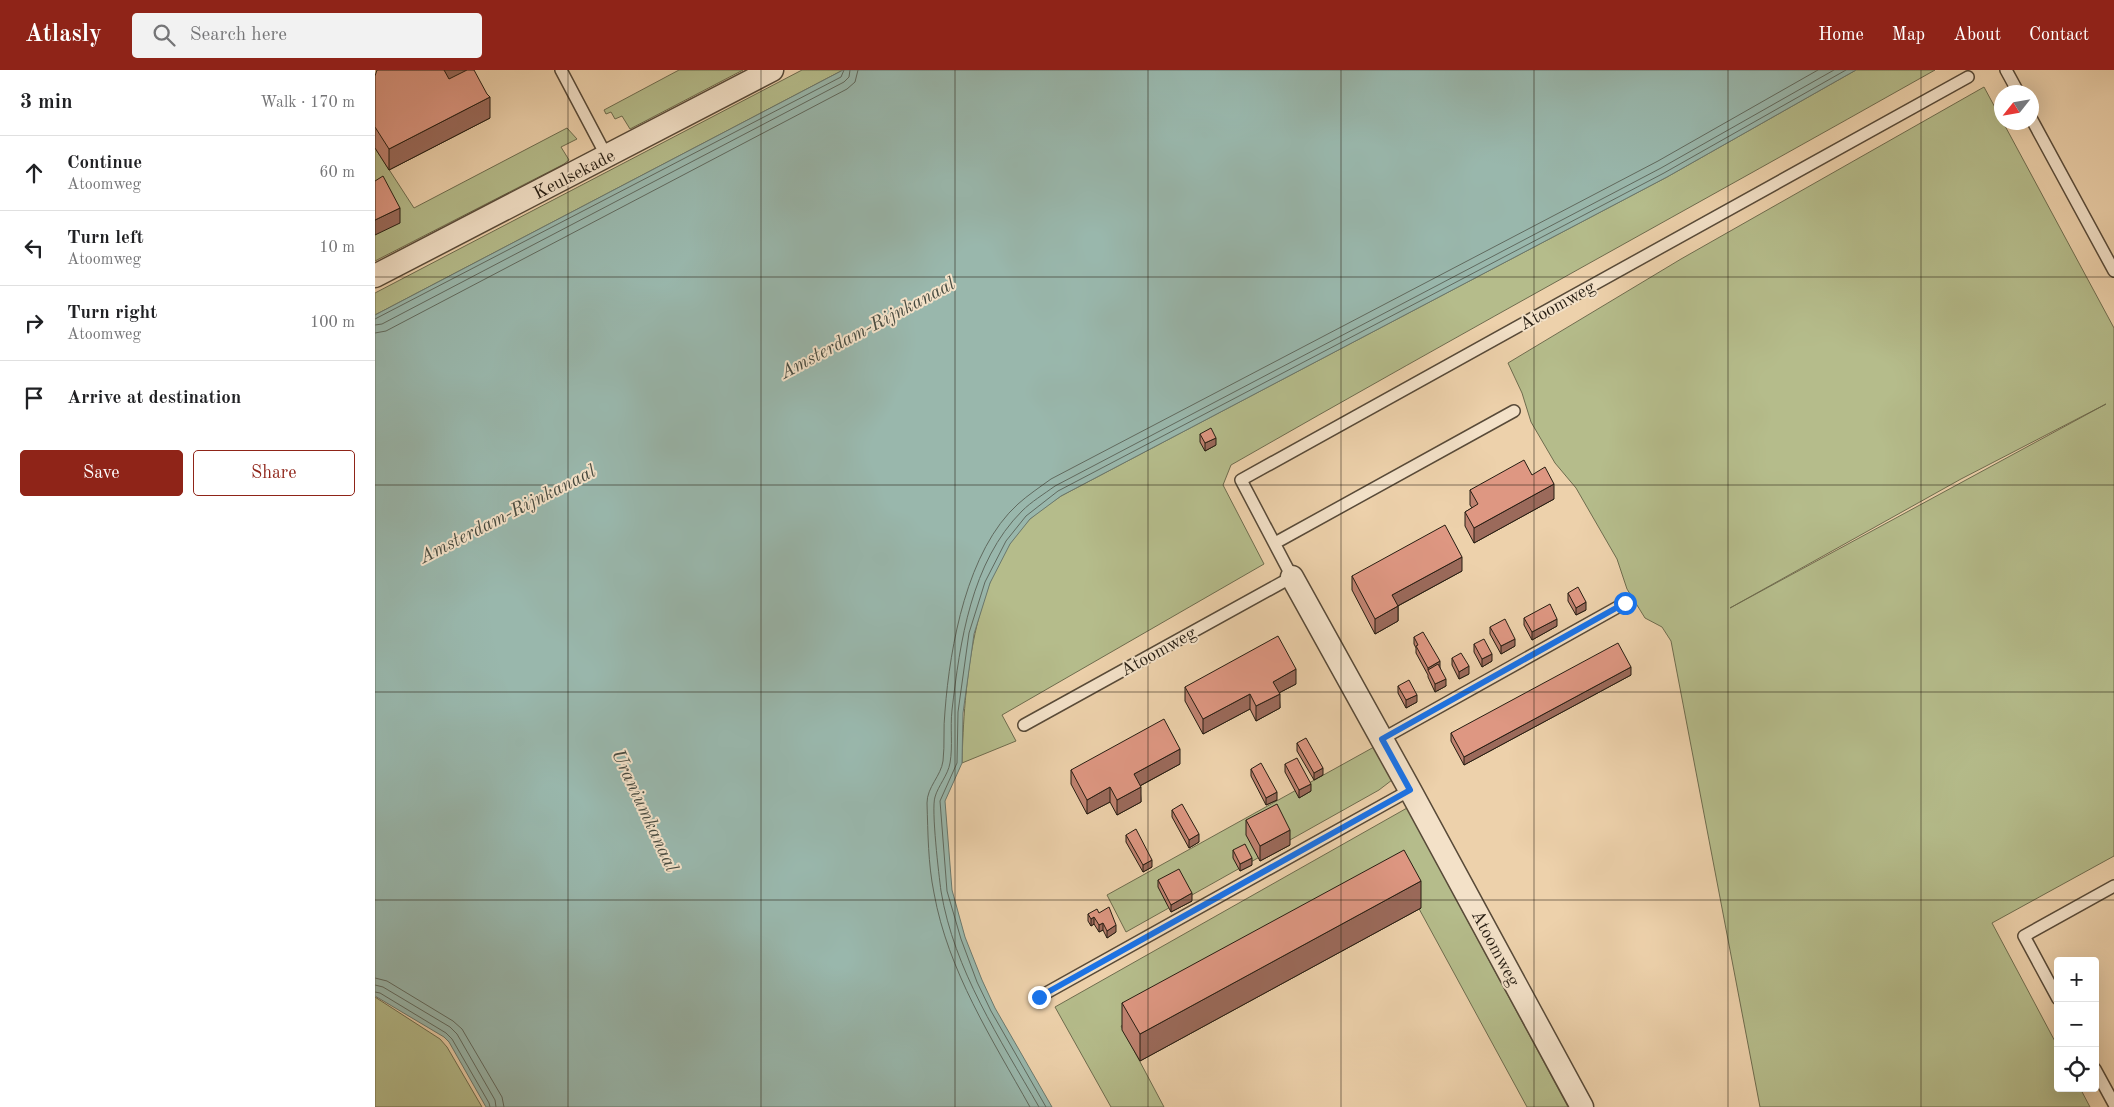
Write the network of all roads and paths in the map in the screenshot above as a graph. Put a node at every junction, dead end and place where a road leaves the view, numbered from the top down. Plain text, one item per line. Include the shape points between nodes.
1 (561, 70) edge
2 (772, 70) edge
3 (2006, 70) edge
4 (1968, 78) dead end
5 (2014, 85) edge
6 (2038, 130) edge
7 (607, 157) junction
8 (2114, 271) edge
9 (375, 276) edge
10 (1514, 411) dead end
11 (1275, 543) junction
12 (1292, 577) junction
13 (1625, 603) dead end
14 (1024, 726) dead end
15 (1382, 739) junction
16 (1410, 790) junction
17 (2114, 886) edge
18 (2054, 992) edge
19 (1039, 997) dead end
20 (2099, 1076) edge
21 (2114, 1104) edge
22 (1581, 1107) edge

1 - 7 lane
2 - 7 street, Keulsekade
3 - 5 lane
4 - 11 lane, Atoomweg via 1241,480
6 - 8 lane
7 - 9 street, Keulsekade
10 - 11 lane
11 - 12 lane, Atoomweg
12 - 14 lane, Atoomweg
12 - 15 street, Atoomweg
13 - 15 lane
15 - 16 street, Atoomweg
16 - 19 lane
16 - 22 street, Atoomweg
17 - 18 lane via 2024,936
20 - 21 lane

